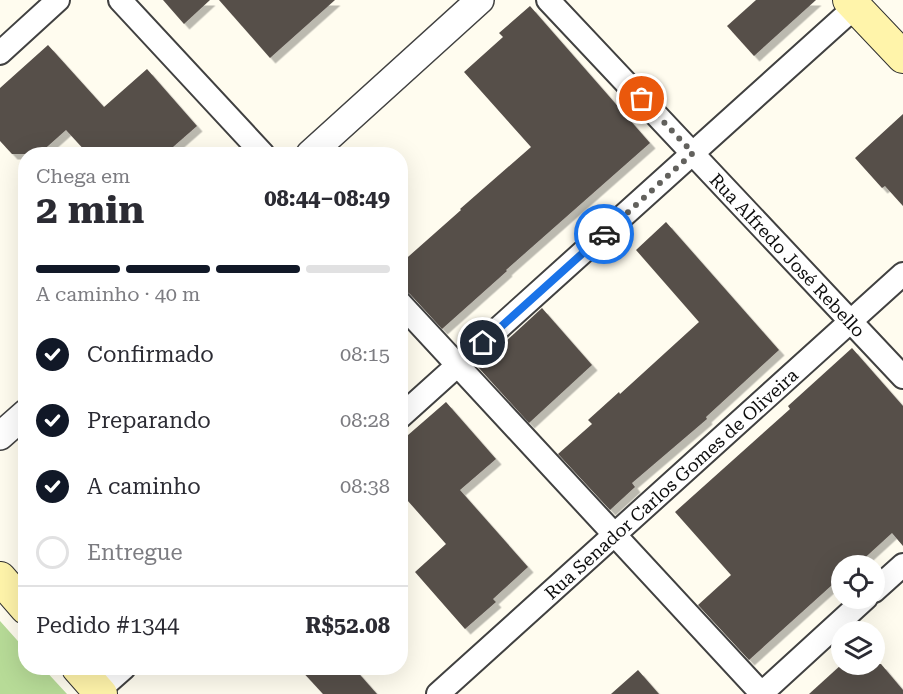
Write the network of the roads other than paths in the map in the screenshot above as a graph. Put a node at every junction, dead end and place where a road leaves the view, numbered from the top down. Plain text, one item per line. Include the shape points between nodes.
1 (58, 0) edge
2 (120, 0) edge
3 (480, 0) edge
4 (548, 0) edge
5 (852, 3) edge
6 (0, 53) edge
7 (903, 57) edge
8 (256, 147) edge
9 (318, 147) edge
10 (693, 153) junction
11 (903, 274) edge
12 (408, 312) edge
13 (850, 322) junction
14 (458, 366) junction
15 (903, 377) edge
16 (408, 410) edge
17 (18, 420) edge
18 (0, 436) edge
19 (614, 535) junction
20 (903, 565) edge
21 (0, 579) edge
22 (885, 581) edge
23 (18, 599) edge
24 (854, 609) edge
25 (84, 675) edge
26 (117, 675) edge
27 (100, 692) edge
28 (438, 694) edge
29 (761, 694) edge

1 - 6 street
2 - 8 street
3 - 9 street
4 - 10 street, Rua Alfredo José Rebello
5 - 7 main road
5 - 10 street
10 - 13 street, Rua Alfredo José Rebello
10 - 14 street
11 - 13 street, Rua Senador Carlos Gomes de Oliveira
12 - 14 street
13 - 15 street, Rua Alfredo José Rebello
13 - 19 street, Rua Senador Carlos Gomes de Oliveira
14 - 16 street
14 - 19 street
17 - 18 street
19 - 28 street, Rua Senador Carlos Gomes de Oliveira
19 - 29 street
20 - 22 street
21 - 23 main road
24 - 29 street
25 - 27 main road
26 - 27 street

